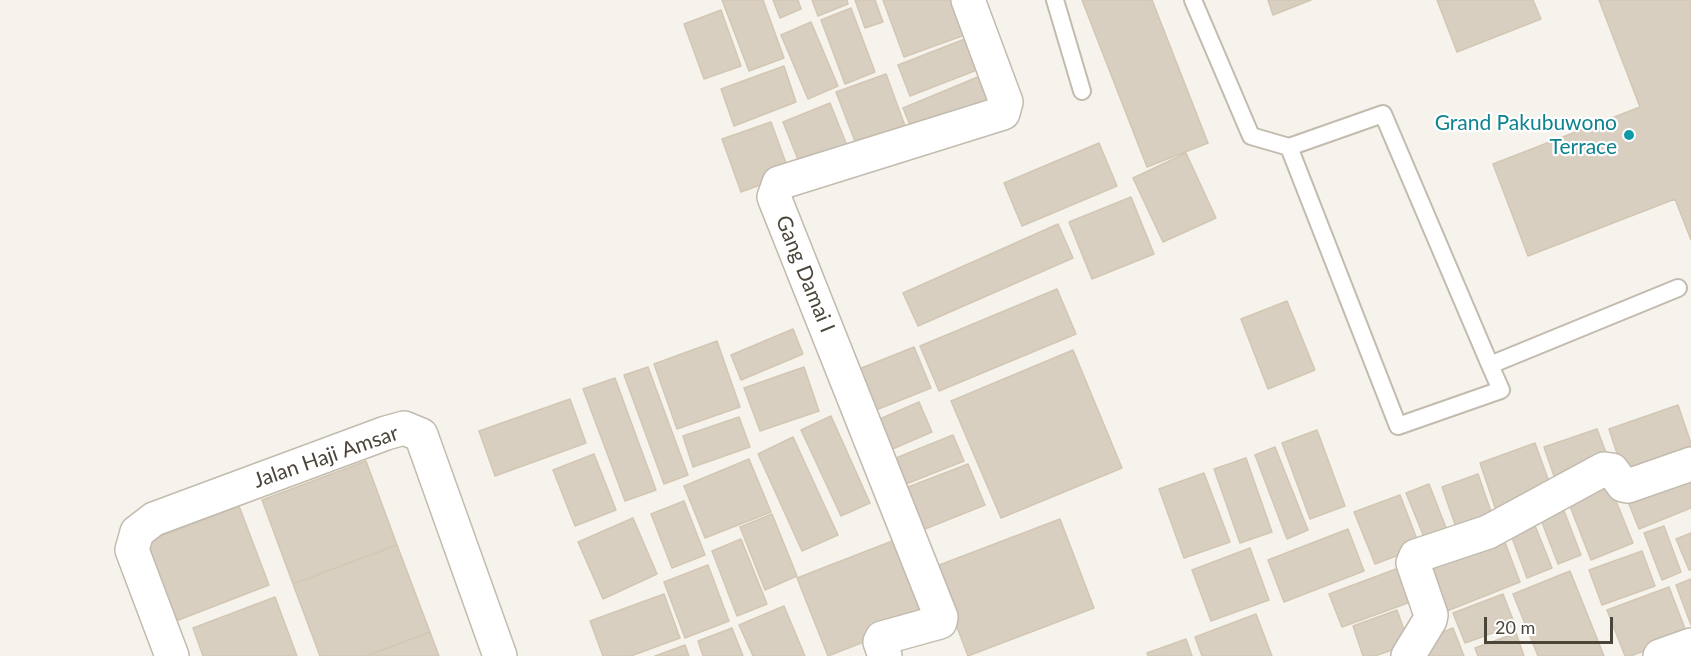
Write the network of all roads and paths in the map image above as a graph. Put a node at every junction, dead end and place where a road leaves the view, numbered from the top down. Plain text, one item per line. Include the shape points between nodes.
1 (968, 0) edge
2 (1055, 0) edge
3 (1193, 0) edge
4 (1082, 91) dead end
5 (1289, 147) junction
6 (1678, 288) dead end
7 (1490, 364) junction
8 (1691, 464) edge
9 (1691, 645) edge
10 (172, 656) edge
11 (500, 656) edge
12 (885, 656) edge
13 (1408, 656) edge
14 (1660, 656) edge

1 - 12 street, Gang Damai I via 1006,102 1003,113 779,183 774,197 941,617 940,622 882,638
2 - 4 lane
3 - 5 lane via 1251,136
5 - 7 lane via 1383,114
5 - 7 lane via 1398,426 1501,390
6 - 7 lane
8 - 13 street via 1628,486 1612,470 1604,469 1488,532 1416,556 1413,563 1431,615
9 - 14 street
10 - 11 street, Jalan Haji Amsar via 132,550 137,532 154,519 404,428 421,435

